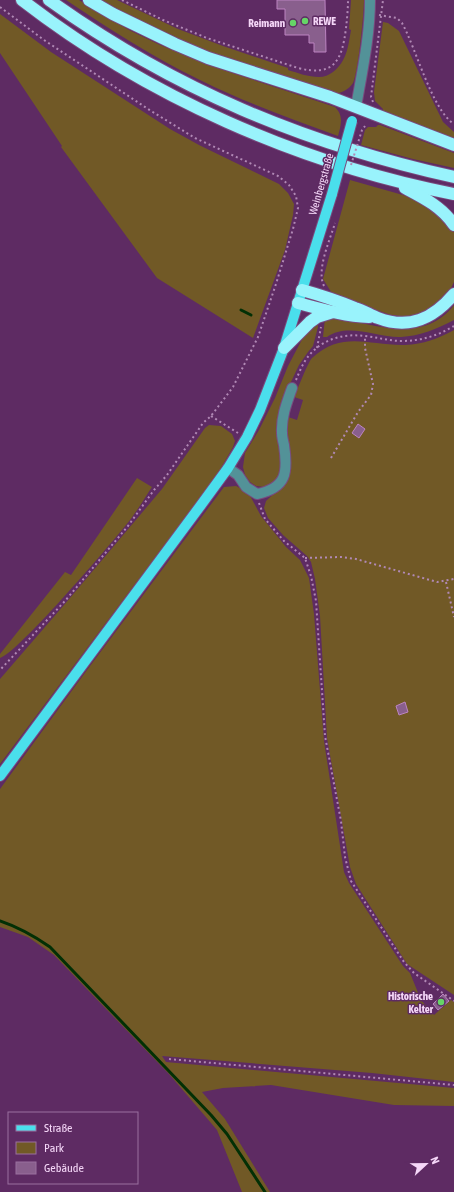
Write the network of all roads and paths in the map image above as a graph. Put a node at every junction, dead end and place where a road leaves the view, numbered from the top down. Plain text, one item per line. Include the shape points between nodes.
1 (22, 0) edge
2 (49, 0) edge
3 (89, 0) edge
4 (122, 0) edge
5 (348, 0) edge
6 (370, 0) edge
7 (383, 0) edge
8 (0, 7) edge
9 (370, 14) junction
10 (382, 15) junction
11 (356, 107) junction
12 (379, 116) junction
13 (454, 124) edge
14 (454, 145) edge
15 (351, 167) dead end
16 (454, 177) edge
17 (389, 180) junction
18 (454, 194) edge
19 (336, 218) dead end
20 (454, 226) edge
21 (325, 288) dead end
22 (302, 290) junction
23 (454, 294) edge
24 (298, 303) junction
25 (334, 312) junction
26 (378, 318) junction
27 (454, 326) edge
28 (365, 336) junction
29 (284, 348) junction
30 (292, 388) joint
31 (211, 416) junction
32 (247, 437) junction
33 (331, 458) dead end
34 (228, 468) junction
35 (257, 494) junction
36 (305, 558) junction
37 (454, 579) edge
38 (446, 582) junction
39 (454, 617) edge
40 (0, 670) edge
41 (0, 776) edge
42 (454, 1001) edge
43 (169, 1059) dead end
44 (454, 1085) edge

1 - 17 highway via 106,58 215,117 307,154
2 - 16 highway via 117,46 246,112 362,154
3 - 11 highway via 125,21 208,58
4 - 5 path via 207,38 298,68 322,71 334,64 341,54
6 - 9 street, Weinbergstraße
7 - 10 path
8 - 31 path via 44,40 195,138 278,176 289,185 296,196 298,208 294,229 258,337 232,387
9 - 10 path
9 - 11 street, Weinbergstraße
10 - 12 path via 371,97 380,110
10 - 13 path via 397,18 402,23 436,102 447,120
11 - 12 highway
11 - 22 main road, Weinbergstraße, bridge
12 - 14 highway
12 - 15 path, bridge via 376,122 364,126
17 - 18 highway
17 - 20 highway via 431,202 442,210
19 - 21 path via 321,274
22 - 24 main road, Weinbergstraße
22 - 26 highway
23 - 26 highway via 433,314 412,323
24 - 25 highway
24 - 29 main road, Weinbergstraße
25 - 26 highway
25 - 29 highway via 310,322
27 - 28 path via 441,334 416,340 400,341
28 - 30 path via 341,336 316,348 307,358
28 - 33 path via 373,384 371,395
29 - 32 main road, Weinbergstraße
30 - 35 street via 282,422 286,463 283,478 269,492
31 - 32 path
31 - 40 path via 203,423 128,526 65,601
32 - 34 main road, Weinbergstraße
34 - 35 street via 238,475 246,487
34 - 41 main road, Weinbergstraße
35 - 36 path via 265,519 284,541
36 - 38 path via 356,559 437,582
36 - 42 path via 316,601 325,736 351,880 404,962 414,973
37 - 38 path
38 - 39 path
43 - 44 path

